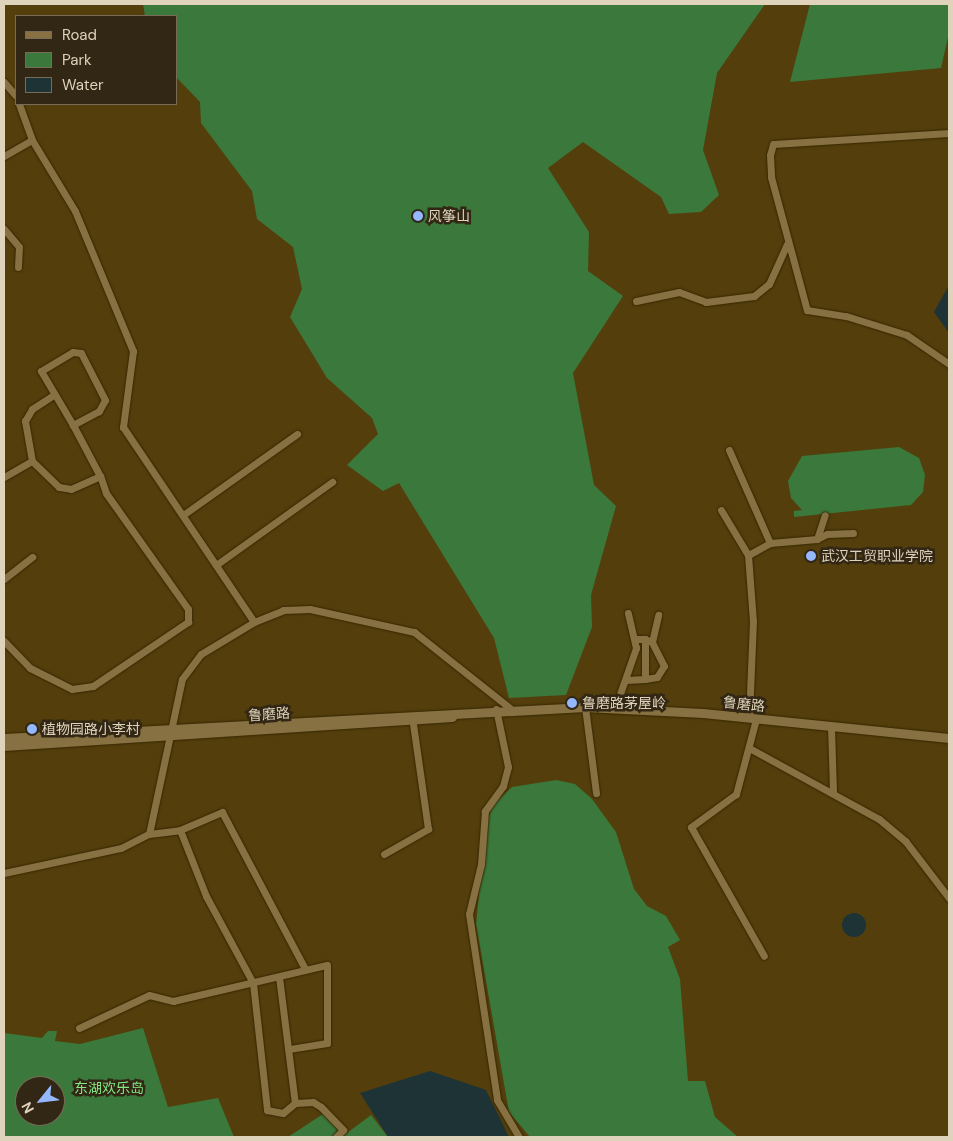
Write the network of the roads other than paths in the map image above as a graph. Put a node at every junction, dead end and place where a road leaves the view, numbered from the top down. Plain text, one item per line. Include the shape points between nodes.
1 (4, 82) edge
2 (15, 95) edge
3 (19, 105) edge
4 (949, 133) edge
5 (32, 140) junction
6 (4, 156) edge
7 (4, 229) edge
8 (787, 244) junction
9 (18, 267) dead end
10 (636, 301) dead end
11 (949, 364) edge
12 (52, 396) junction
13 (72, 425) junction
14 (297, 434) dead end
15 (729, 450) dead end
16 (32, 461) junction
17 (100, 476) junction
18 (4, 477) edge
19 (332, 482) dead end
20 (721, 510) dead end
21 (183, 515) junction
22 (825, 515) dead end
23 (853, 533) dead end
24 (817, 539) junction
25 (770, 543) junction
26 (748, 555) junction
27 (32, 557) dead end
28 (216, 565) junction
29 (4, 579) edge
30 (628, 613) dead end
31 (658, 615) dead end
32 (254, 622) junction
33 (636, 639) junction
34 (645, 639) junction
35 (4, 641) edge
36 (652, 642) junction
37 (645, 679) junction
38 (626, 680) junction
39 (585, 707) junction
40 (510, 708) junction
41 (535, 708) junction
42 (615, 708) junction
43 (497, 711) junction
44 (412, 716) junction
45 (753, 718) junction
46 (831, 727) junction
47 (174, 731) junction
48 (4, 738) edge
49 (949, 738) edge
50 (4, 746) edge
51 (751, 749) junction
52 (833, 792) junction
53 (596, 793) dead end
54 (180, 830) junction
55 (149, 834) junction
56 (384, 854) dead end
57 (4, 873) edge
58 (949, 898) edge
59 (764, 956) dead end
60 (305, 969) junction
61 (279, 978) junction
62 (253, 983) junction
63 (79, 1028) dead end
64 (288, 1049) junction
65 (295, 1103) junction
66 (336, 1137) edge
67 (519, 1137) edge

1 - 2 street
3 - 5 street
4 - 8 street via 773,144 770,176
5 - 6 street
5 - 21 street via 75,211 133,351 123,427
7 - 9 street via 19,247
8 - 10 street via 768,284 754,296 706,302 679,292
8 - 11 street via 807,310 846,316 907,336
12 - 13 street
12 - 13 street via 41,372 74,352 81,353 105,400 99,411
12 - 16 street via 32,409 25,421
13 - 17 street
14 - 21 street
15 - 25 street
16 - 17 street via 59,488 71,489
16 - 18 street
17 - 35 street via 106,493 188,609 188,622 92,686 72,689 30,668
19 - 28 street
20 - 26 street
21 - 28 street
22 - 24 street
23 - 24 street via 827,534
24 - 25 street
25 - 26 street
26 - 45 street via 753,621
27 - 29 street
28 - 32 street
30 - 33 street
31 - 36 street
32 - 40 street via 293,608 414,632
32 - 47 street via 192,664 182,679
33 - 34 street
33 - 38 street
34 - 36 street
34 - 37 street
36 - 37 street via 664,666 656,677
37 - 38 street
38 - 42 street
39 - 41 street, 鲁磨路
39 - 42 street, 鲁磨路
39 - 53 street
40 - 41 street, 鲁磨路
40 - 43 street, 鲁磨路
41 - 43 street, 鲁磨路
42 - 45 street, 鲁磨路
43 - 44 street, 鲁磨路
43 - 67 street via 508,767 503,786 485,811 481,864 469,914 497,1100
44 - 47 street, 鲁磨路
44 - 56 street via 428,829
45 - 46 street, 鲁磨路
45 - 51 street
46 - 49 street, 鲁磨路
46 - 52 street
47 - 48 street, 鲁磨路
47 - 50 street, 鲁磨路
47 - 55 street
51 - 52 street
51 - 59 street via 734,797 691,827 744,927
52 - 58 street via 879,819 906,842
54 - 55 street
54 - 60 street via 222,812
54 - 62 street via 206,896
55 - 57 street via 121,848
60 - 61 street
60 - 64 street via 327,966 327,1043
61 - 62 street
61 - 64 street
62 - 63 street via 170,1002 149,995
62 - 65 street via 267,1110 283,1113
64 - 65 street
65 - 66 street via 318,1104 343,1130

